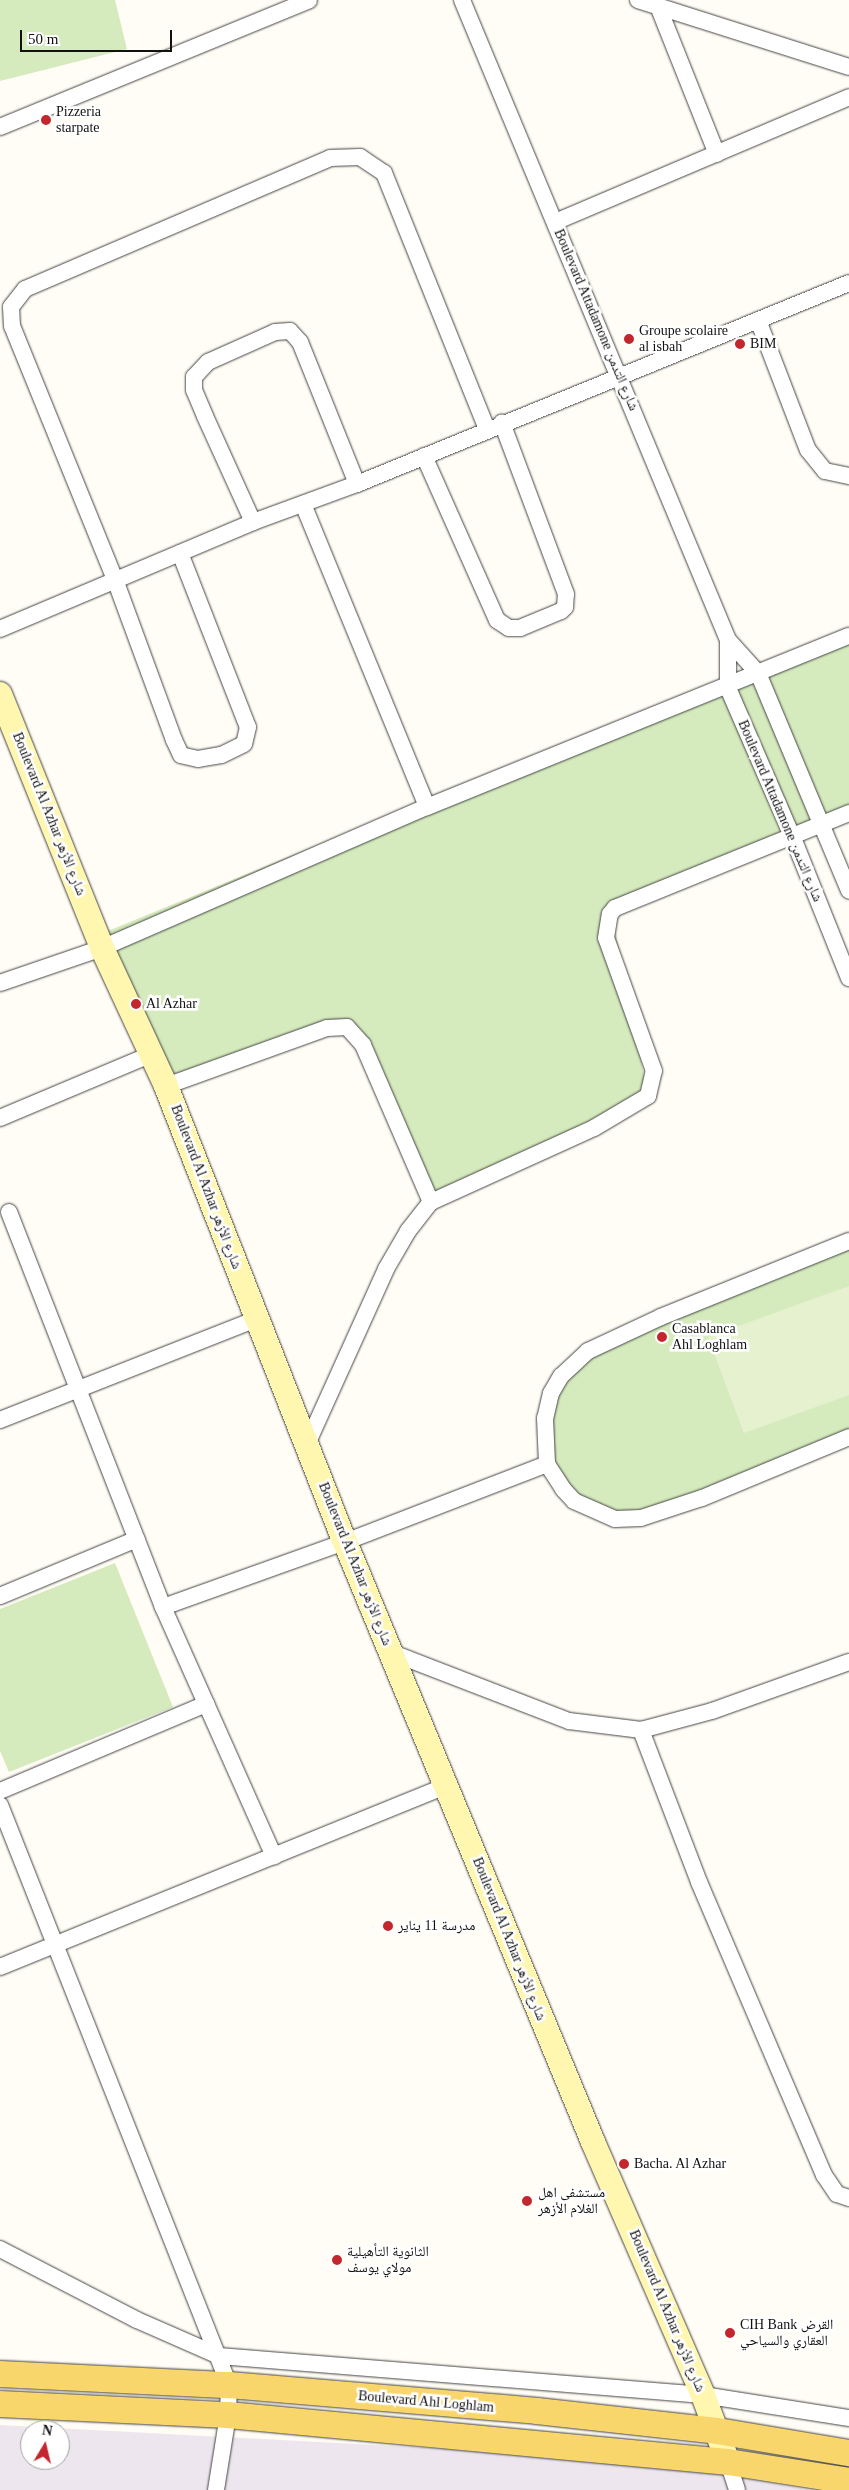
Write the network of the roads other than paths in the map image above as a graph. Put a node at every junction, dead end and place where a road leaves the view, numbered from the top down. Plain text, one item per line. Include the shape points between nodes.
1 (309, 0) edge
2 (462, 0) edge
3 (638, 0) edge
4 (658, 6) junction
5 (849, 67) edge
6 (849, 97) edge
7 (0, 128) edge
8 (717, 154) junction
9 (556, 222) junction
10 (849, 283) edge
11 (758, 320) junction
12 (620, 376) junction
13 (495, 426) junction
14 (424, 456) junction
15 (849, 476) edge
16 (357, 484) junction
17 (303, 504) junction
18 (253, 522) junction
19 (180, 553) junction
20 (116, 582) junction
21 (0, 629) edge
22 (849, 636) edge
23 (728, 640) junction
24 (758, 672) junction
25 (728, 688) junction
26 (0, 694) edge
27 (428, 808) junction
28 (849, 813) edge
29 (822, 824) junction
30 (793, 838) junction
31 (849, 891) edge
32 (102, 948) junction
33 (849, 978) edge
34 (0, 983) edge
35 (150, 1055) junction
36 (166, 1086) junction
37 (0, 1118) edge
38 (431, 1202) junction
39 (9, 1212) dead end
40 (849, 1241) edge
41 (257, 1319) junction
42 (81, 1389) junction
43 (0, 1420) edge
44 (849, 1437) edge
45 (308, 1442) junction
46 (547, 1464) junction
47 (137, 1540) junction
48 (345, 1542) junction
49 (0, 1596) edge
50 (163, 1607) junction
51 (390, 1652) junction
52 (849, 1662) edge
53 (206, 1704) junction
54 (641, 1730) junction
55 (445, 1786) junction
56 (0, 1791) edge
57 (0, 1805) edge
58 (274, 1856) junction
59 (56, 1945) junction
60 (0, 1967) edge
61 (849, 2198) edge
62 (0, 2249) edge
63 (219, 2356) junction
64 (0, 2374) edge
65 (230, 2385) junction
66 (703, 2395) junction
67 (0, 2404) edge
68 (228, 2415) junction
69 (849, 2418) edge
70 (717, 2431) junction
71 (849, 2453) edge
72 (728, 2462) junction
73 (849, 2481) edge
74 (216, 2490) edge
75 (737, 2490) edge

1 - 7 street
2 - 9 street, Boulevard Attadamone شارع التدمن
3 - 4 street
4 - 5 street
4 - 8 street
6 - 8 street
8 - 9 street
9 - 12 street, Boulevard Attadamone شارع التدمن
10 - 11 street
11 - 12 street
11 - 15 street via 808,450 825,472
12 - 13 street
12 - 23 street, Boulevard Attadamone شارع التدمن
13 - 14 street
13 - 14 street via 566,594 565,607 561,611 520,628 509,628 497,620
13 - 20 street via 384,173 360,158 330,158 25,289 15,298 11,307 12,326
14 - 16 street
16 - 17 street
16 - 18 street via 300,342 290,331 275,332 208,362 194,377 194,390
17 - 18 street
17 - 27 street
18 - 19 street
19 - 20 street
19 - 20 street via 248,727 244,744 232,751 198,759 181,755
20 - 21 street
22 - 24 street
23 - 24 street, Boulevard Attadamone شارع التدمن
23 - 25 street, Boulevard Attadamone شارع التدمن
24 - 25 street
24 - 29 street, Boulevard Attadamone شارع التدمن
25 - 27 street
25 - 30 street, Boulevard Attadamone شارع التدمن
26 - 32 main road, Boulevard Al Azhar شارع الأزهر
27 - 32 street
28 - 29 street
29 - 30 street
29 - 31 street, Boulevard Attadamone شارع التدمن
30 - 33 street, Boulevard Attadamone شارع التدمن
30 - 38 street via 615,908 607,919 606,938 654,1071 648,1096 594,1128
32 - 34 street
32 - 35 main road, Boulevard Al Azhar شارع الأزهر
35 - 36 main road, Boulevard Al Azhar شارع الأزهر
35 - 37 street
36 - 38 street via 327,1028 347,1027 363,1045
36 - 41 main road, Boulevard Al Azhar شارع الأزهر
38 - 45 street via 408,1231 386,1269
39 - 42 street
40 - 46 street via 661,1317 580,1357 561,1376 551,1393 545,1418
41 - 42 street
41 - 45 main road, Boulevard Al Azhar شارع الأزهر
42 - 43 street
42 - 47 street
44 - 46 street via 702,1498 641,1518 615,1519 574,1501
45 - 48 main road, Boulevard Al Azhar شارع الأزهر
46 - 48 street
47 - 49 street
47 - 50 street
48 - 50 street
48 - 51 main road, Boulevard Al Azhar شارع الأزهر
50 - 53 street
51 - 54 street via 569,1721
51 - 55 main road, Boulevard Al Azhar شارع الأزهر
52 - 54 street via 712,1711
53 - 56 street
53 - 58 street
54 - 61 street via 699,1882 824,2175 837,2194
55 - 58 street
55 - 66 main road, Boulevard Al Azhar شارع الأزهر via 593,2142
57 - 59 street
58 - 59 street
59 - 60 street
59 - 63 street
62 - 63 street via 137,2320
63 - 65 street
63 - 66 street
64 - 65 main road, Boulevard Ahl Loghlam
65 - 68 street
65 - 70 main road, Boulevard Ahl Loghlam via 537,2411
66 - 69 street
66 - 70 main road, Boulevard Al Azhar شارع الأزهر
67 - 68 main road
68 - 72 main road
68 - 74 street
70 - 71 main road, Boulevard Ahl Loghlam
70 - 72 main road, Boulevard Al Azhar شارع الأزهر
72 - 73 main road
72 - 75 street

